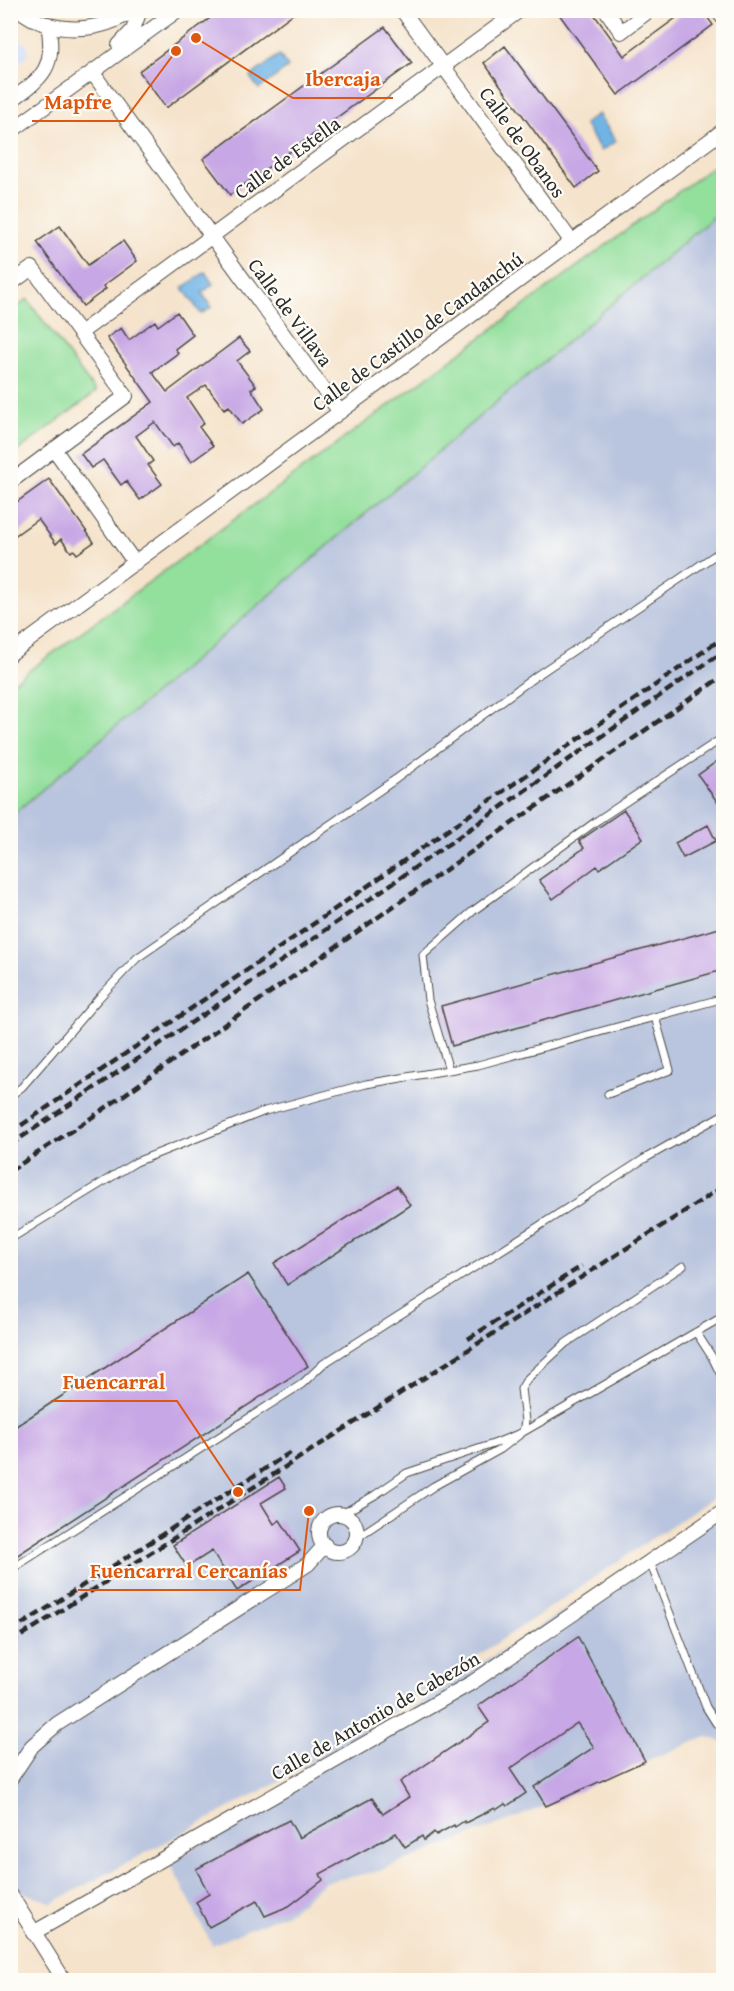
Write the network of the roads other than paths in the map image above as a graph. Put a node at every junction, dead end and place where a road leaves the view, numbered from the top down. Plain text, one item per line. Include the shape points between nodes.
1 (20, 10) edge
2 (133, 10) edge
3 (140, 10) edge
4 (178, 10) edge
5 (402, 10) edge
6 (520, 10) edge
7 (606, 10) edge
8 (650, 10) edge
9 (717, 10) edge
10 (723, 19) edge
11 (48, 24) junction
12 (443, 66) junction
13 (92, 72) junction
14 (10, 101) edge
15 (723, 130) edge
16 (10, 132) edge
17 (211, 236) junction
18 (572, 242) junction
19 (10, 284) edge
20 (80, 333) junction
21 (340, 412) junction
22 (54, 449) junction
23 (10, 482) edge
24 (723, 549) edge
25 (135, 563) junction
26 (10, 654) edge
27 (723, 737) edge
28 (723, 998) edge
29 (655, 1017) junction
30 (449, 1070) junction
31 (608, 1094) dead end
32 (10, 1096) edge
33 (723, 1114) edge
34 (10, 1239) edge
35 (683, 1266) dead end
36 (723, 1316) edge
37 (696, 1332) junction
38 (723, 1381) edge
39 (523, 1432) junction
40 (723, 1511) edge
41 (342, 1514) junction
42 (356, 1538) junction
43 (325, 1545) junction
44 (650, 1561) junction
45 (10, 1570) edge
46 (716, 1723) dead end
47 (10, 1779) edge
48 (10, 1894) edge
49 (33, 1933) junction
50 (64, 1980) edge

1 - 11 street
2 - 11 street via 89,29
3 - 13 street via 133,30
4 - 13 street
5 - 12 street, Calle de Obanos
6 - 12 street
7 - 8 street via 621,32
9 - 10 street
11 - 14 street via 52,46 48,64 36,82
12 - 17 street, Calle de Estella
12 - 18 street, Calle de Obanos
13 - 16 street
13 - 17 street, Calle de Villava
15 - 18 street, Calle de Castillo de Candanchú
17 - 20 street
17 - 21 street, Calle de Villava
18 - 21 street, Calle de Castillo de Candanchú
19 - 20 street via 32,268
20 - 22 street via 126,396
21 - 25 street, Calle de Castillo de Candanchú
22 - 23 street
22 - 25 street
24 - 32 lane via 137,958
25 - 26 street, Calle de Castillo de Candanchú
27 - 30 lane via 569,841 473,911 423,955 428,1000
28 - 29 lane
29 - 30 lane
29 - 31 lane via 670,1070
30 - 34 lane via 318,1096 186,1141 135,1162
33 - 45 lane via 323,1364 302,1384
35 - 39 lane via 566,1343 527,1379 521,1389
36 - 37 lane
37 - 38 lane
37 - 39 lane
39 - 41 lane via 407,1473
39 - 42 lane
40 - 44 street, Calle de Antonio de Cabezón
41 - 42 street via 352,1520
41 - 43 street via 330,1516 322,1524 320,1535
42 - 43 street via 345,1550 334,1551
43 - 47 street via 308,1564 57,1724 32,1746
44 - 46 lane via 706,1707
44 - 49 street, Calle de Antonio de Cabezón via 473,1682
48 - 49 street
49 - 50 street

